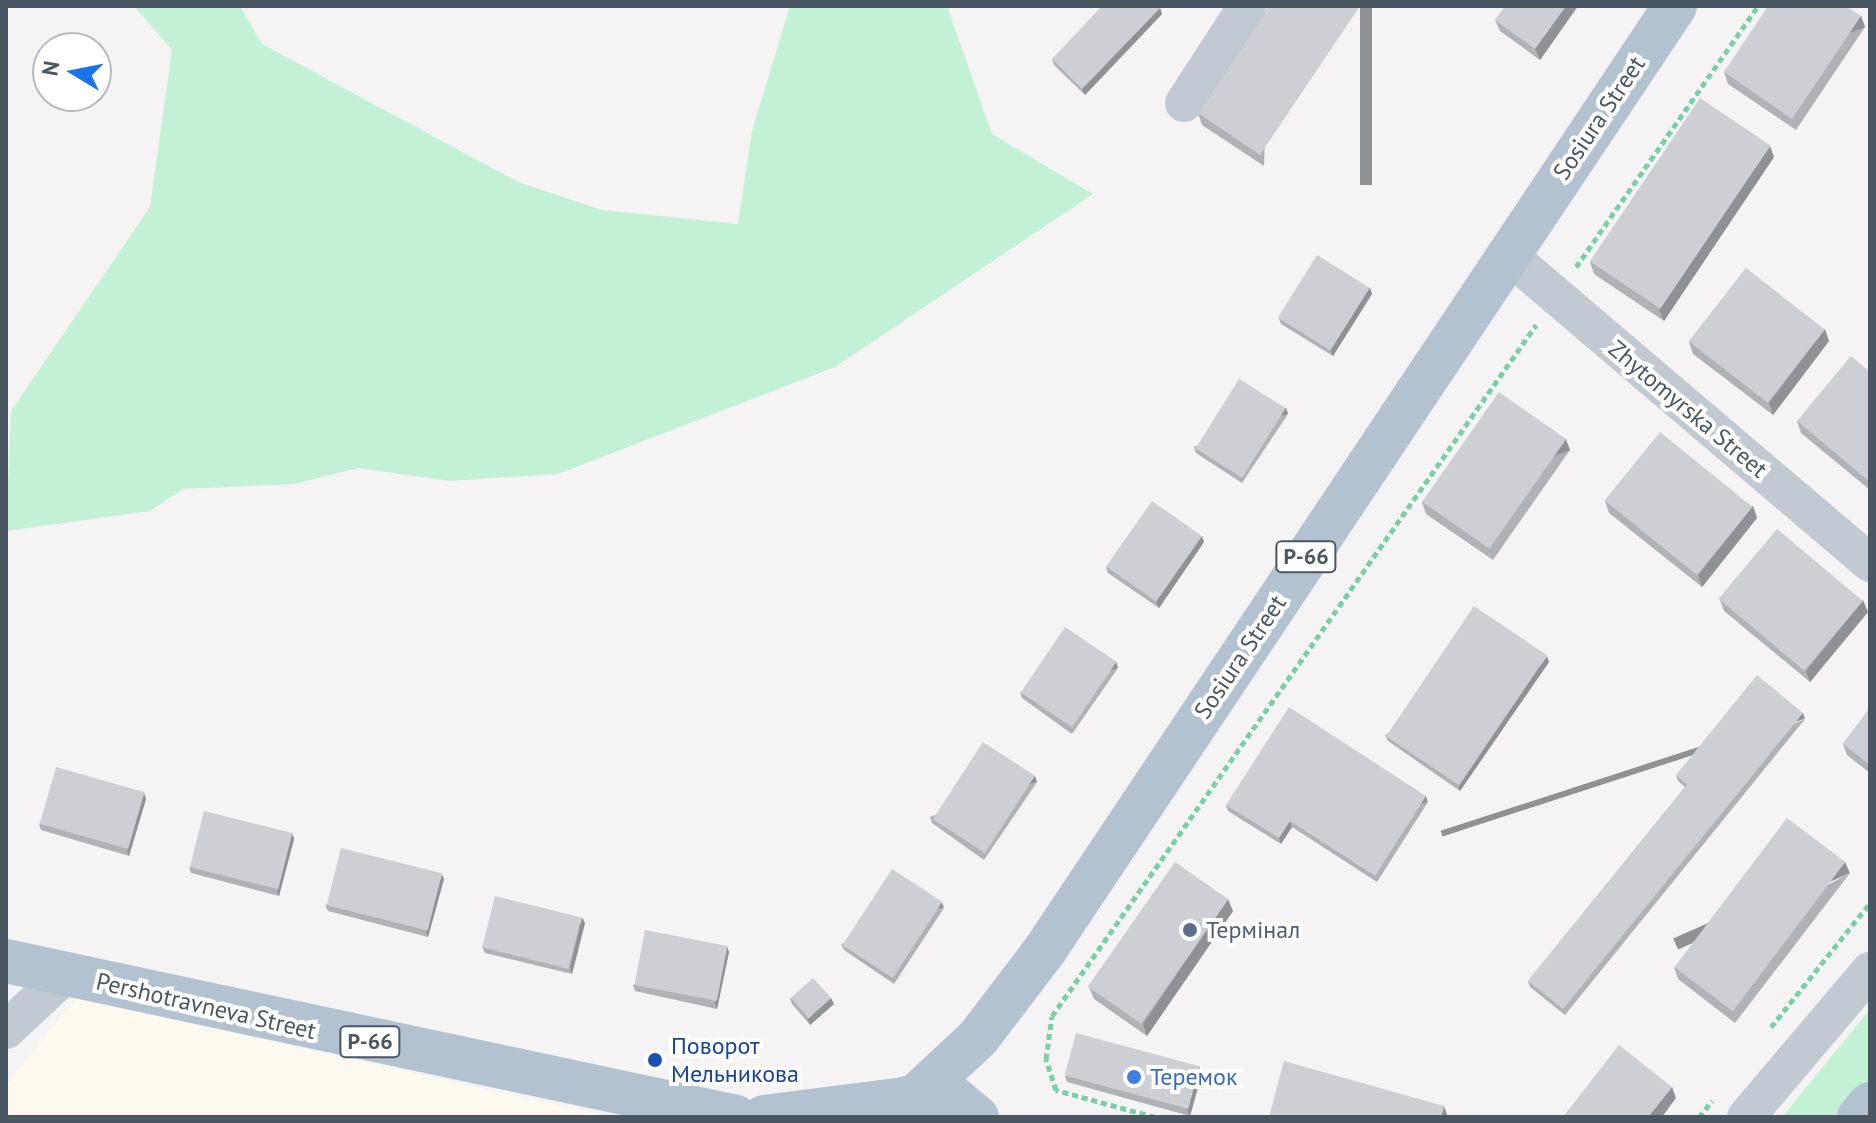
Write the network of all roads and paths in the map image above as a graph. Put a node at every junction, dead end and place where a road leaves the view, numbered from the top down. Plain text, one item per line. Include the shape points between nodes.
1 (1247, 6) edge
2 (1675, 6) edge
3 (1758, 6) edge
4 (1184, 103) dead end
5 (1507, 254) junction
6 (1556, 296) junction
7 (1870, 563) edge
8 (1870, 903) edge
9 (6, 961) edge
10 (1870, 971) edge
11 (65, 975) junction
12 (6, 1030) edge
13 (1766, 1034) dead end
14 (904, 1103) edge
15 (1870, 1104) edge
16 (1732, 1105) edge
17 (736, 1117) edge
18 (764, 1117) edge
19 (977, 1117) edge
20 (1155, 1117) edge
21 (1699, 1117) edge
22 (1859, 1117) edge

1 - 4 street
2 - 5 main road, Sosiura Street / Р-66
3 - 6 path
5 - 6 street, Zhytomyrska Street
5 - 14 main road, Sosiura Street / Р-66 via 1045,950 978,1038
6 - 7 street, Zhytomyrska Street
6 - 20 path via 1052,1016 1046,1059 1056,1090
8 - 13 path
9 - 11 main road, Pershotravneva Street / Р-66
10 - 16 street
11 - 12 street
11 - 17 main road, Pershotravneva Street / Р-66
14 - 18 main road
14 - 19 main road via 948,1093
15 - 22 main road
16 - 21 path

